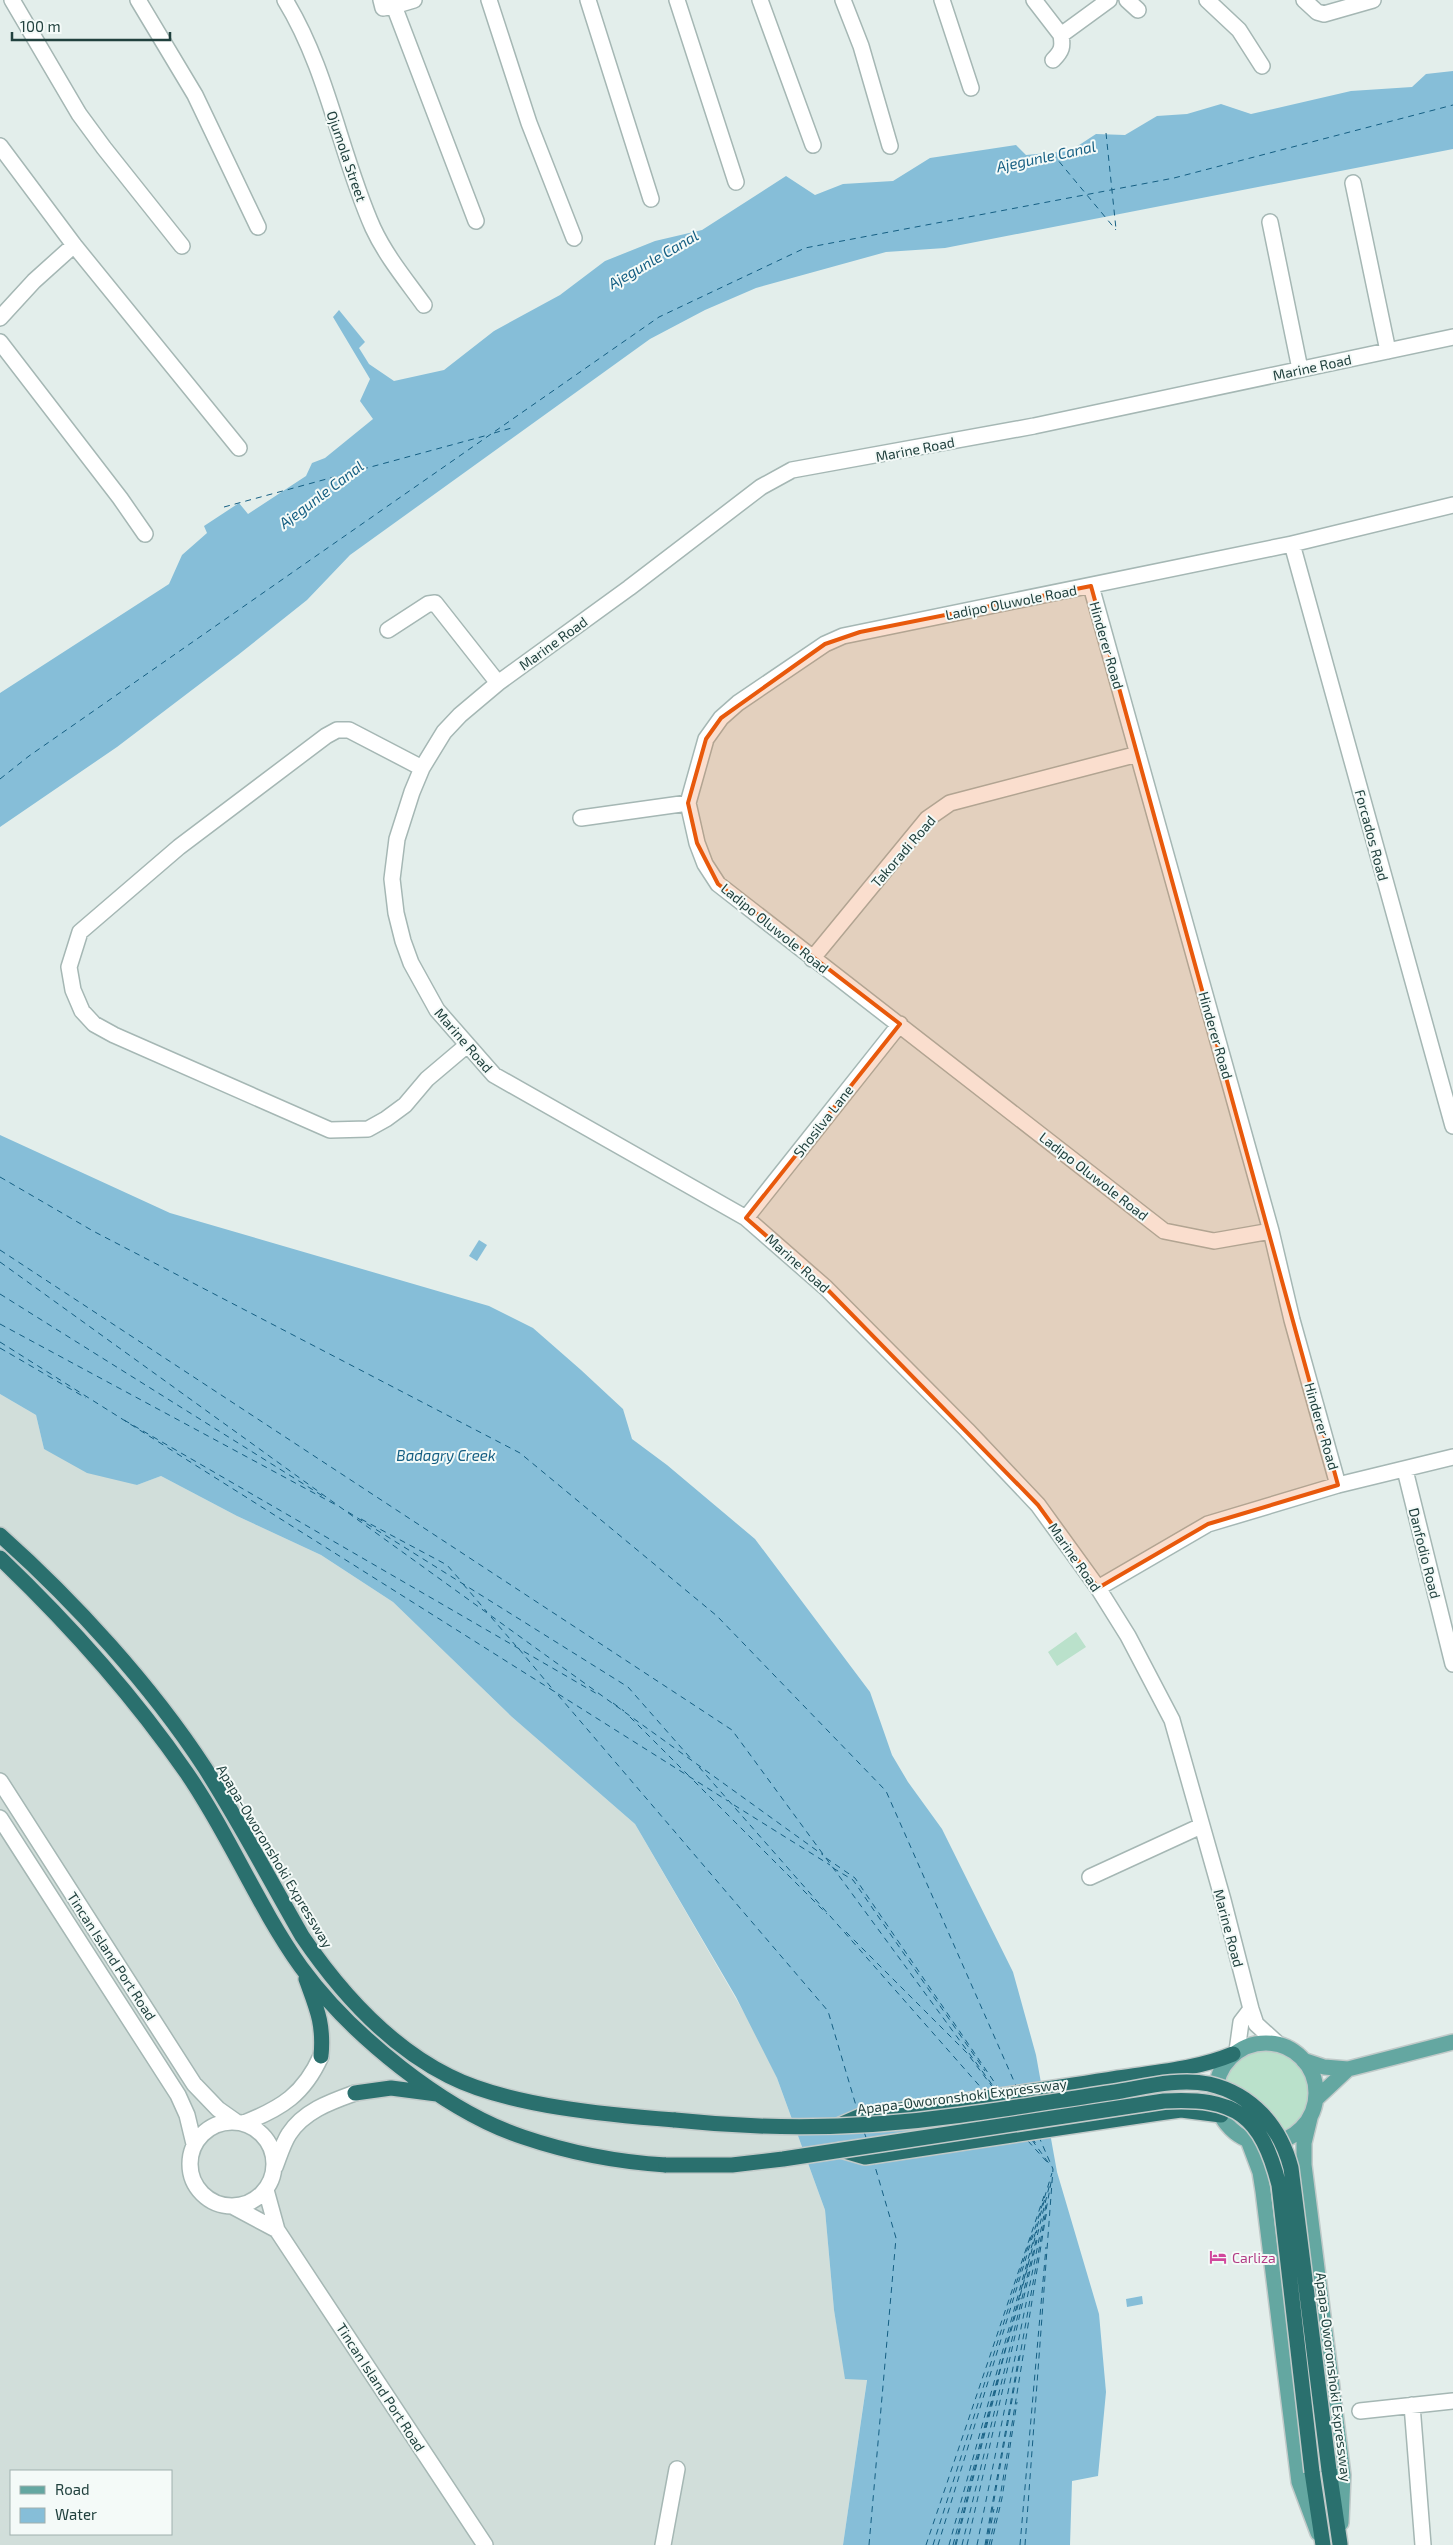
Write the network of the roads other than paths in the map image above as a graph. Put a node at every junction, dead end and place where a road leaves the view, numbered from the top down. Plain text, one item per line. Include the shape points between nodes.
1 (12, 0) edge
2 (138, 0) edge
3 (285, 0) edge
4 (414, 0) edge
5 (489, 0) edge
6 (588, 0) edge
7 (677, 0) edge
8 (760, 0) edge
9 (843, 0) edge
10 (942, 0) edge
11 (1034, 0) edge
12 (1110, 0) edge
13 (1207, 0) edge
14 (1304, 0) edge
15 (1373, 0) edge
16 (388, 3) edge
17 (1061, 35) junction
18 (1053, 60) dead end
19 (1262, 66) dead end
20 (971, 88) dead end
21 (812, 145) dead end
22 (0, 146) edge
23 (890, 146) dead end
24 (736, 182) dead end
25 (1352, 183) dead end
26 (651, 199) dead end
27 (476, 221) dead end
28 (1270, 222) dead end
29 (258, 227) dead end
30 (574, 238) dead end
31 (74, 245) junction
32 (182, 246) dead end
33 (424, 305) dead end
34 (0, 318) edge
35 (1453, 337) edge
36 (0, 342) edge
37 (1388, 351) junction
38 (1300, 369) junction
39 (239, 448) dead end
40 (1453, 505) edge
41 (145, 534) dead end
42 (1292, 544) junction
43 (1091, 586) junction
44 (388, 630) dead end
45 (498, 683) junction
46 (1138, 754) junction
47 (422, 768) junction
48 (688, 803) junction
49 (581, 818) dead end
50 (812, 959) junction
51 (900, 1024) junction
52 (466, 1046) junction
53 (1453, 1126) edge
54 (746, 1218) junction
55 (1271, 1230) junction
56 (1453, 1457) edge
57 (1405, 1470) junction
58 (1338, 1485) junction
59 (0, 1535) edge
60 (0, 1558) edge
61 (1098, 1588) junction
62 (1453, 1664) edge
63 (0, 1781) edge
64 (0, 1818) edge
65 (1201, 1826) junction
66 (1090, 1877) dead end
67 (301, 1966) junction
68 (1250, 2009) junction
69 (1453, 2042) edge
70 (1278, 2044) junction
71 (1235, 2053) junction
72 (321, 2056) joint
73 (1304, 2060) junction
74 (1348, 2069) junction
75 (355, 2093) joint
76 (442, 2095) junction
77 (1316, 2099) junction
78 (1220, 2115) junction
79 (1310, 2118) junction
80 (240, 2122) junction
81 (834, 2127) junction
82 (1248, 2140) junction
83 (194, 2144) junction
84 (841, 2150) junction
85 (275, 2168) junction
86 (266, 2190) junction
87 (232, 2206) junction
88 (278, 2230) junction
89 (1453, 2401) edge
90 (1412, 2405) junction
91 (1360, 2411) dead end
92 (677, 2469) dead end
93 (485, 2545) edge
94 (663, 2545) edge
95 (1323, 2545) edge
96 (1340, 2545) edge
97 (1423, 2545) edge

1 - 32 street via 79,114
2 - 29 street via 195,95
3 - 33 street, Ojumola Street via 312,54 374,230
4 - 16 street
5 - 30 street via 529,123
6 - 26 street
7 - 24 street
8 - 21 street
9 - 23 street via 861,46
10 - 20 street
11 - 17 street
12 - 17 street
13 - 19 street via 1239,30
14 - 15 street via 1324,14
16 - 27 street
17 - 18 street via 1061,53
22 - 31 street
25 - 37 street
28 - 38 street
31 - 34 street
31 - 39 street
35 - 37 street, Marine Road
36 - 41 street
37 - 38 street, Marine Road
38 - 45 street, Marine Road via 1034,426 792,470 761,487
40 - 42 street, Ladipo Oluwole Road
42 - 43 street, Ladipo Oluwole Road
42 - 53 street, Forcados Road
43 - 46 street, Hinderer Road
43 - 48 street, Ladipo Oluwole Road via 860,632 825,644 721,718 706,739
44 - 45 street via 428,604 435,603
45 - 47 street, Marine Road via 444,732
46 - 50 street, Takoradi Road via 950,803 927,819
46 - 55 street, Hinderer Road
47 - 52 street, Marine Road via 397,839 392,879 396,913 411,963 422,986
47 - 52 street via 349,730 337,730 179,847 80,932 69,967 73,990 82,1011 94,1024 330,1130 368,1129 386,1119
48 - 49 street
48 - 50 street, Ladipo Oluwole Road via 697,843 718,884
50 - 51 street, Ladipo Oluwole Road
51 - 54 street, Shosilva Lane
51 - 55 street, Ladipo Oluwole Road via 1164,1231 1214,1241
52 - 54 street, Marine Road via 494,1075
54 - 61 street, Marine Road via 826,1288 974,1436 1038,1504
55 - 58 street, Hinderer Road via 1292,1320
56 - 57 street
57 - 58 street
57 - 62 street, Danfodio Road
58 - 61 street via 1208,1524
59 - 81 highway, Apapa-Oworonshoki Expressway, bridge via 109,1645 153,1696 205,1768 320,1962 345,1993 398,2043 449,2076 512,2098 633,2117 744,2126
60 - 67 highway via 97,1658 181,1766
61 - 65 street, Marine Road via 1128,1636 1172,1720
63 - 80 street, Tincan Island Port Road via 194,2084 218,2109
64 - 83 street, Tincan Island Port Road via 178,2095
65 - 66 street
65 - 68 street, Marine Road
67 - 72 highway via 319,2014 323,2034
67 - 76 highway via 335,2009 369,2041
68 - 70 street, Marine Road via 1256,2024
68 - 71 street via 1241,2022
69 - 74 main road
70 - 71 main road via 1259,2043
70 - 73 main road
71 - 78 main road via 1221,2069 1215,2087
71 - 81 highway via 1201,2064 1078,2085 863,2115
72 - 80 street via 312,2076 282,2106
73 - 74 main road
73 - 77 main road via 1312,2074
74 - 77 main road
75 - 76 highway via 391,2088
75 - 85 street via 320,2106 304,2117 288,2134
76 - 84 highway, bridge via 474,2115 522,2137 597,2158 666,2165 732,2165
77 - 79 main road
78 - 82 main road via 1232,2130
78 - 84 highway via 1181,2110 865,2157
79 - 82 main road via 1283,2140 1265,2143
79 - 96 main road via 1304,2143 1304,2165 1343,2475
80 - 83 street via 211,2127
80 - 85 street via 259,2131 270,2144
81 - 96 highway, Apapa-Oworonshoki Expressway, bridge via 953,2116 1184,2082 1221,2087 1250,2102 1275,2129 1292,2168
82 - 95 main road via 1264,2191 1299,2482
83 - 87 street via 190,2165 196,2185 211,2200
84 - 95 highway, bridge via 1164,2101 1220,2103 1246,2118 1264,2139 1279,2185
85 - 86 street
86 - 87 street via 247,2204
86 - 88 street, Tincan Island Port Road
87 - 88 street, Tincan Island Port Road
88 - 93 street, Tincan Island Port Road
89 - 90 street
90 - 91 street
90 - 97 street
92 - 94 street

